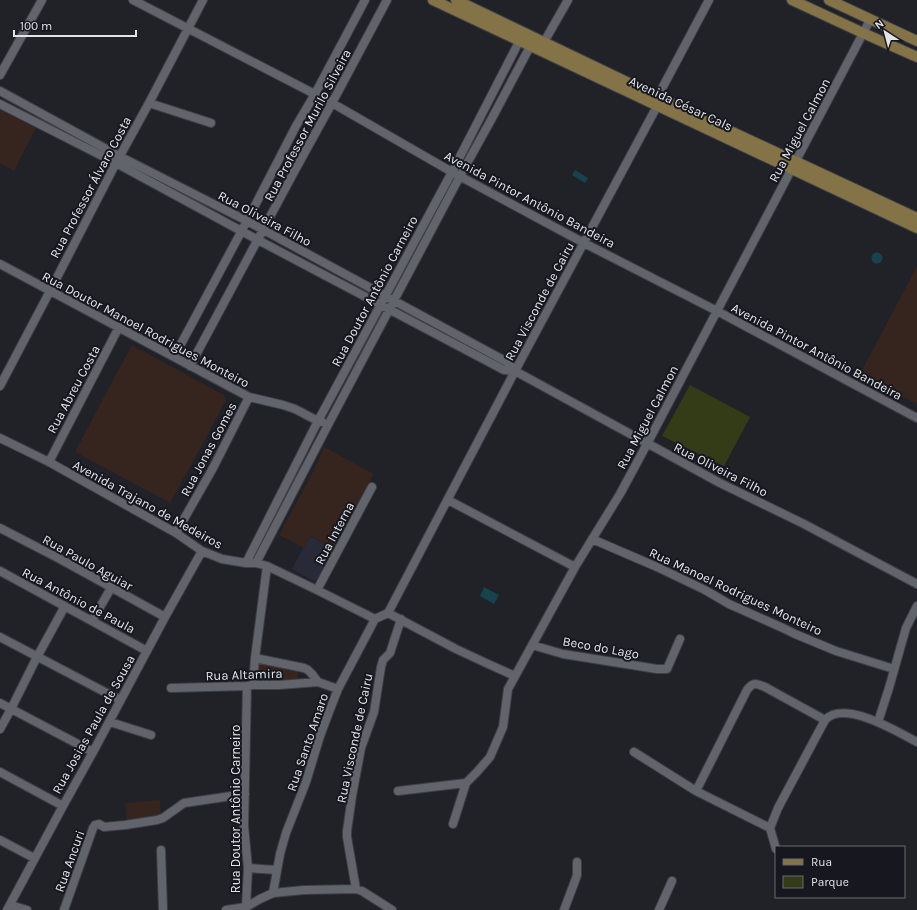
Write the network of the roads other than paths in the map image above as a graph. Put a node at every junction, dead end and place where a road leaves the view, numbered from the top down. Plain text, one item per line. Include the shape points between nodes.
1 (42, 0) edge
2 (133, 0) edge
3 (203, 0) edge
4 (365, 0) edge
5 (387, 0) edge
6 (433, 0) edge
7 (456, 0) edge
8 (568, 0) edge
9 (709, 0) edge
10 (792, 0) edge
11 (829, 0) edge
12 (870, 20) junction
13 (188, 28) junction
14 (862, 33) junction
15 (522, 36) junction
16 (917, 41) edge
17 (537, 42) junction
18 (917, 57) edge
19 (0, 75) edge
20 (0, 91) edge
21 (315, 94) junction
22 (658, 101) junction
23 (149, 103) junction
24 (332, 103) junction
25 (0, 104) edge
26 (482, 115) junction
27 (491, 120) junction
28 (211, 123) dead end
29 (117, 159) junction
30 (794, 165) junction
31 (452, 172) junction
32 (460, 176) junction
33 (917, 218) edge
34 (248, 221) junction
35 (917, 228) edge
36 (264, 230) junction
37 (242, 231) junction
38 (258, 240) junction
39 (584, 243) junction
40 (0, 264) edge
41 (50, 291) junction
42 (385, 296) junction
43 (394, 301) junction
44 (380, 305) junction
45 (389, 310) junction
46 (717, 311) junction
47 (421, 315) junction
48 (416, 324) junction
49 (119, 328) junction
50 (452, 332) junction
51 (447, 341) junction
52 (174, 357) junction
53 (190, 366) junction
54 (347, 367) junction
55 (515, 371) junction
56 (356, 372) junction
57 (0, 386) edge
58 (248, 397) junction
59 (328, 401) junction
60 (338, 406) junction
61 (917, 418) edge
62 (318, 421) junction
63 (328, 423) junction
64 (0, 438) edge
65 (647, 444) junction
66 (49, 462) junction
67 (372, 487) dead end
68 (448, 500) junction
69 (0, 528) edge
70 (176, 533) junction
71 (592, 539) junction
72 (202, 551) junction
73 (246, 563) junction
74 (256, 563) junction
75 (267, 566) junction
76 (575, 567) junction
77 (0, 571) edge
78 (917, 584) edge
79 (111, 588) junction
80 (318, 590) junction
81 (65, 606) junction
82 (917, 606) edge
83 (388, 613) junction
84 (165, 617) junction
85 (376, 619) junction
86 (401, 619) junction
87 (92, 621) junction
88 (0, 637) edge
89 (680, 639) dead end
90 (532, 645) junction
91 (147, 651) junction
92 (37, 657) junction
93 (255, 658) junction
94 (894, 669) junction
95 (514, 676) junction
96 (318, 682) junction
97 (250, 686) junction
98 (171, 688) dead end
99 (338, 689) junction
100 (120, 700) junction
101 (0, 703) edge
102 (11, 710) junction
103 (825, 720) junction
104 (110, 722) junction
105 (878, 722) junction
106 (0, 729) edge
107 (151, 734) dead end
108 (917, 742) edge
109 (93, 752) junction
110 (634, 752) dead end
111 (0, 772) edge
112 (466, 784) junction
113 (696, 791) junction
114 (398, 792) dead end
115 (245, 794) junction
116 (62, 806) junction
117 (453, 824) dead end
118 (770, 828) junction
119 (0, 840) edge
120 (775, 846) edge
121 (161, 850) dead end
122 (34, 858) junction
123 (577, 862) dead end
124 (248, 868) junction
125 (277, 870) junction
126 (672, 881) dead end
127 (356, 889) junction
128 (273, 893) junction
129 (0, 907) edge
130 (7, 908) edge
131 (246, 908) edge
132 (27, 910) edge
133 (64, 910) edge
134 (163, 910) edge
135 (226, 910) edge
136 (392, 910) edge
137 (564, 910) edge
138 (659, 910) edge

1 - 19 street
2 - 13 street, Avenida Pintor Antônio Bandeira
3 - 13 street, Rua Professor Álvaro Costa
4 - 21 street, Rua Professor Murilo Silveira
5 - 24 street, Rua Professor Murilo Silveira
6 - 15 main road, Avenida César Cals
7 - 15 main road, Avenida César Cals
8 - 17 street, Rua Doutor Antônio Carneiro
9 - 22 street, Rua Visconde de Cairu
10 - 14 main road
11 - 12 main road
12 - 14 street, Rua Miguel Calmon
12 - 16 main road
13 - 21 street, Avenida Pintor Antônio Bandeira
13 - 23 street, Rua Professor Álvaro Costa
14 - 18 main road
14 - 30 street, Rua Miguel Calmon
15 - 17 main road, Avenida César Cals
15 - 26 street, Rua Doutor Antônio Carneiro
17 - 22 main road, Avenida César Cals
17 - 27 street, Rua Doutor Antônio Carneiro
20 - 29 street, Rua Oliveira Filho
21 - 24 street, Avenida Pintor Antônio Bandeira
21 - 34 street, Rua Professor Murilo Silveira
22 - 30 main road, Avenida César Cals
22 - 39 street, Rua Visconde de Cairu
23 - 28 street
23 - 29 street, Rua Professor Álvaro Costa
24 - 31 street, Avenida Pintor Antônio Bandeira
24 - 36 street, Rua Professor Murilo Silveira
25 - 29 street, Rua Oliveira Filho
26 - 27 street
26 - 31 street, Rua Doutor Antônio Carneiro
27 - 32 street, Rua Doutor Antônio Carneiro
29 - 34 street, Rua Oliveira Filho
29 - 37 street, Rua Oliveira Filho
29 - 41 street, Rua Professor Álvaro Costa
30 - 33 main road, Avenida César Cals
30 - 35 main road, Avenida César Cals
30 - 46 street, Rua Miguel Calmon
31 - 32 street, Avenida Pintor Antônio Bandeira
31 - 42 street, Rua Doutor Antônio Carneiro
32 - 39 street, Avenida Pintor Antônio Bandeira
32 - 43 street, Rua Doutor Antônio Carneiro
34 - 36 street, Rua Oliveira Filho
34 - 37 street, Rua Professor Murilo Silveira
36 - 38 street, Rua Professor Murilo Silveira
36 - 42 street, Rua Oliveira Filho
37 - 38 street, Rua Oliveira Filho
37 - 52 street, Rua Professor Murilo Silveira
38 - 44 street, Rua Oliveira Filho
38 - 53 street, Rua Professor Murilo Silveira
39 - 46 street, Avenida Pintor Antônio Bandeira
39 - 55 street, Rua Visconde de Cairu
40 - 41 street, Rua Doutor Manoel Rodrigues Monteiro
41 - 49 street, Rua Doutor Manoel Rodrigues Monteiro
41 - 57 street, Rua Professor Álvaro Costa
42 - 43 street, Rua Oliveira Filho
42 - 44 street, Rua Doutor Antônio Carneiro
43 - 45 street, Rua Doutor Antônio Carneiro
43 - 47 street, Rua Oliveira Filho
44 - 45 street, Rua Oliveira Filho
44 - 54 street, Rua Doutor Antônio Carneiro
45 - 48 street, Rua Oliveira Filho
45 - 56 street, Rua Doutor Antônio Carneiro
46 - 61 street, Avenida Pintor Antônio Bandeira
46 - 65 street, Rua Miguel Calmon
47 - 48 street
47 - 50 street, Rua Oliveira Filho
48 - 51 street, Rua Oliveira Filho
49 - 52 street, Rua Doutor Manoel Rodrigues Monteiro
49 - 66 street, Rua Abreu Costa
50 - 51 street
50 - 55 street, Rua Oliveira Filho via 507,362
51 - 55 street, Rua Oliveira Filho via 504,370
52 - 53 street, Rua Doutor Manoel Rodrigues Monteiro
53 - 58 street, Rua Doutor Manoel Rodrigues Monteiro
54 - 56 street
54 - 59 street, Rua Doutor Antônio Carneiro
55 - 65 street, Rua Oliveira Filho
55 - 68 street, Rua Visconde de Cairu
56 - 60 street, Rua Doutor Antônio Carneiro
58 - 62 street, Rua Doutor Manoel Rodrigues Monteiro via 283,405
58 - 70 street, Rua Jonas Gomes
59 - 60 street
59 - 62 street, Rua Doutor Antônio Carneiro
60 - 63 street, Rua Doutor Antônio Carneiro
62 - 63 street, Rua Doutor Manoel Rodrigues Monteiro
62 - 73 street, Rua Doutor Antônio Carneiro
63 - 74 street, Rua Doutor Antônio Carneiro
64 - 66 street, Avenida Trajano de Medeiros
65 - 71 street, Rua Miguel Calmon
65 - 78 street, Rua Oliveira Filho
66 - 70 street, Avenida Trajano de Medeiros
67 - 80 street, Rua Interna
68 - 76 street
68 - 83 street, Rua Visconde de Cairu
69 - 79 street, Rua Paulo Aguiar
70 - 72 street, Avenida Trajano de Medeiros
71 - 76 street, Rua Miguel Calmon
71 - 94 street, Rua Manoel Rodrigues Monteiro via 657,567 795,634 836,651
72 - 73 street, Avenida Trajano de Medeiros via 222,559
72 - 84 street, Rua Josias Paula de Sousa
73 - 74 street, Avenida Trajano de Medeiros
74 - 75 street, Avenida Trajano de Medeiros
75 - 80 street, Avenida Trajano de Medeiros
75 - 93 street, Rua Doutor Antônio Carneiro
76 - 90 street, Rua Miguel Calmon
77 - 81 street, Rua Antônio de Paula
79 - 84 street, Rua Paulo Aguiar
79 - 87 street
80 - 85 street, Avenida Trajano de Medeiros
81 - 87 street, Rua Antônio de Paula
81 - 92 street
82 - 94 street via 906,628
83 - 85 street
83 - 86 street
84 - 91 street, Rua Josias Paula de Sousa
85 - 99 street, Rua Santo Amaro
86 - 95 street
86 - 127 street, Rua Visconde de Cairu via 390,653 383,660 381,667 374,712 361,748 352,796 347,831
87 - 91 street, Rua Antônio de Paula
88 - 92 street
89 - 90 street, Beco do Lago via 668,669 563,654
90 - 95 street, Rua Miguel Calmon
91 - 100 street, Rua Josias Paula de Sousa
92 - 100 street
92 - 102 street
93 - 96 street via 304,668
93 - 97 street, Rua Doutor Antônio Carneiro
94 - 105 street
95 - 112 street, Rua Miguel Calmon via 508,689 503,727 490,757
96 - 97 street, Rua Altamira
96 - 99 street
97 - 98 street, Rua Altamira
97 - 115 street, Rua Doutor Antônio Carneiro
99 - 125 street, Rua Santo Amaro via 286,833
100 - 104 street, Rua Josias Paula de Sousa
101 - 102 street
102 - 106 street
102 - 109 street
103 - 105 street via 829,716 845,713
103 - 113 street via 765,687 754,684 747,690
103 - 118 street
104 - 107 street
104 - 109 street, Rua Josias Paula de Sousa
105 - 108 street
109 - 116 street, Rua Josias Paula de Sousa
110 - 113 street
111 - 116 street
112 - 114 street
112 - 117 street, Rua Miguel Calmon
113 - 118 street
115 - 124 street, Rua Doutor Antônio Carneiro via 244,826
115 - 133 street, Rua Ancuri via 184,803 156,820 104,827 96,825
116 - 122 street, Rua Josias Paula de Sousa
118 - 120 street
119 - 122 street
121 - 134 street
122 - 130 street, Rua Josias Paula de Sousa
123 - 137 street via 577,875
124 - 125 street
124 - 131 street, Rua Doutor Antônio Carneiro
125 - 128 street, Rua Santo Amaro
126 - 138 street
127 - 128 street
127 - 136 street
128 - 131 street
129 - 130 street
130 - 132 street
131 - 135 street

